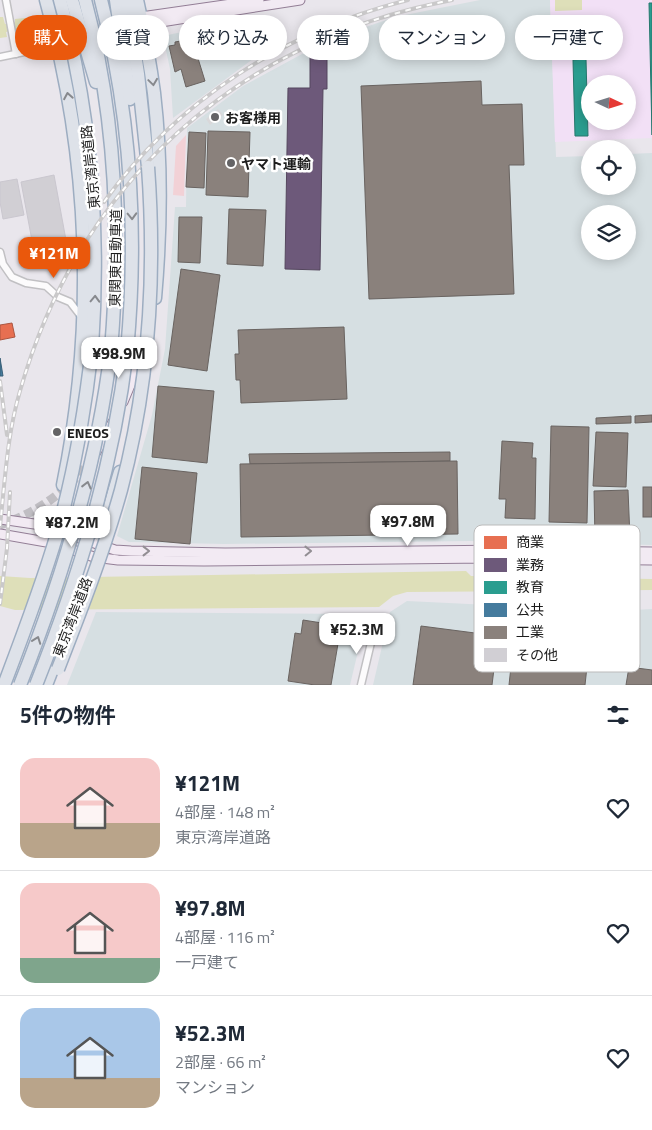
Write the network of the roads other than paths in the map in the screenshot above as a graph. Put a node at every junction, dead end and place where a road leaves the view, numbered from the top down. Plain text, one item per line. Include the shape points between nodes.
1 (6, 0) edge
2 (46, 0) edge
3 (60, 0) edge
4 (72, 0) edge
5 (85, 0) edge
6 (101, 0) edge
7 (116, 0) edge
8 (127, 0) edge
9 (137, 0) edge
10 (300, 0) edge
11 (288, 1) edge
12 (263, 2) edge
13 (50, 15) edge
14 (141, 15) edge
15 (169, 17) edge
16 (15, 48) edge
17 (15, 54) edge
18 (0, 57) edge
19 (61, 60) edge
20 (148, 60) edge
21 (109, 125) junction
22 (130, 167) junction
23 (0, 252) edge
24 (155, 300) junction
25 (83, 323) junction
26 (89, 462) tunnel mouth
27 (0, 519) edge
28 (54, 529) junction
29 (0, 534) edge
30 (52, 543) junction
31 (96, 550) junction
32 (474, 550) edge
33 (474, 558) edge
34 (374, 630) dead end
35 (4, 685) edge
36 (8, 685) edge
37 (20, 685) edge
38 (36, 685) edge
39 (46, 685) edge
40 (52, 685) edge
41 (361, 685) edge

1 - 16 street
2 - 13 highway, 東京湾岸道路
35 -> 3 highway, 東京湾岸道路, bridge via 54,544 77,450 92,348 96,281 92,170 84,109
4 - 21 highway
5 - 21 highway, 東関東自動車道
6 - 22 highway, 東関東自動車道 via 121,94
7 - 22 highway via 131,115
8 - 40 highway, 東京湾岸道路, bridge via 138,74 152,226 144,372 121,488 103,550
9 - 14 highway, 東京湾岸道路
10 - 11 street
11 - 12 street
12 - 15 street
17 - 18 street
25 -> 19 highway, 東京湾岸道路 via 81,185
20 -> 24 highway, 東京湾岸道路 via 160,158
37 -> 21 highway, 東関東自動車道, bridge via 71,542 88,482 104,402 112,350 117,229
22 -> 38 highway, 東関東自動車道, bridge via 131,299 116,426 86,545
23 - 25 street via 12,277 46,286 77,309
24 - 26 street via 125,397
24 - 31 highway, 東京湾岸道路 via 136,410
25 - 28 highway, 東京湾岸道路 via 75,419
27 - 28 street
28 - 30 highway, 東京湾岸道路
28 - 31 street
29 - 30 street
30 - 31 street
30 - 36 highway, 東京湾岸道路, bridge
31 -> 32 street via 203,553
31 - 33 street via 118,560
31 - 39 highway, 東京湾岸道路
34 - 41 street

